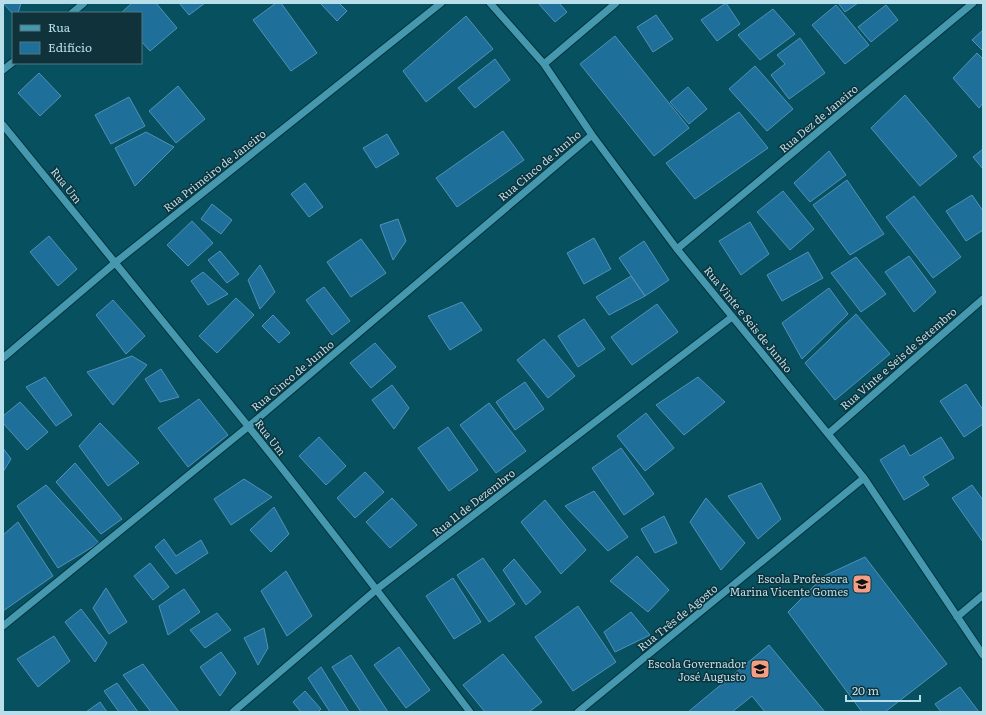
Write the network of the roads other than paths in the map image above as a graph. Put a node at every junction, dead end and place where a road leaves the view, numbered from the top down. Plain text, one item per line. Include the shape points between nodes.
1 (84, 3) edge
2 (441, 3) edge
3 (490, 3) edge
4 (616, 3) edge
5 (973, 3) edge
6 (73, 12) edge
7 (12, 63) edge
8 (544, 64) junction
9 (3, 70) edge
10 (3, 125) edge
11 (592, 135) junction
12 (677, 249) junction
13 (116, 262) junction
14 (983, 299) edge
15 (732, 317) junction
16 (3, 358) edge
17 (249, 426) junction
18 (828, 434) junction
19 (864, 478) junction
20 (377, 589) junction
21 (983, 595) edge
22 (957, 617) junction
23 (3, 626) edge
24 (983, 655) edge
25 (233, 712) edge
26 (470, 712) edge
27 (578, 712) edge

1 - 6 street
2 - 13 street, Rua Primeiro de Janeiro
3 - 8 street, Rua Vinte e Seis de Junho
4 - 8 street
5 - 12 street, Rua Dez de Janeiro
7 - 9 street
8 - 11 street, Rua Vinte e Seis de Junho
10 - 13 street, Rua Um
11 - 12 street, Rua Vinte e Seis de Junho
11 - 17 street, Rua Cinco de Junho
12 - 15 street, Rua Vinte e Seis de Junho
13 - 16 street, Rua Primeiro de Janeiro
13 - 17 street, Rua Um
14 - 18 street, Rua Vinte e Seis de Setembro
15 - 18 street, Rua Vinte e Seis de Junho
15 - 20 street, Rua 11 de Dezembro
17 - 20 street, Rua Um
17 - 23 street, Rua Cinco de Junho
18 - 19 street, Rua Vinte e Seis de Junho
19 - 22 street, Rua Vinte e Seis de Junho
19 - 27 street, Rua Três de Agosto
20 - 25 street, Rua 11 de Dezembro
20 - 26 street, Rua Um
21 - 22 street
22 - 24 street, Rua Vinte e Seis de Junho

